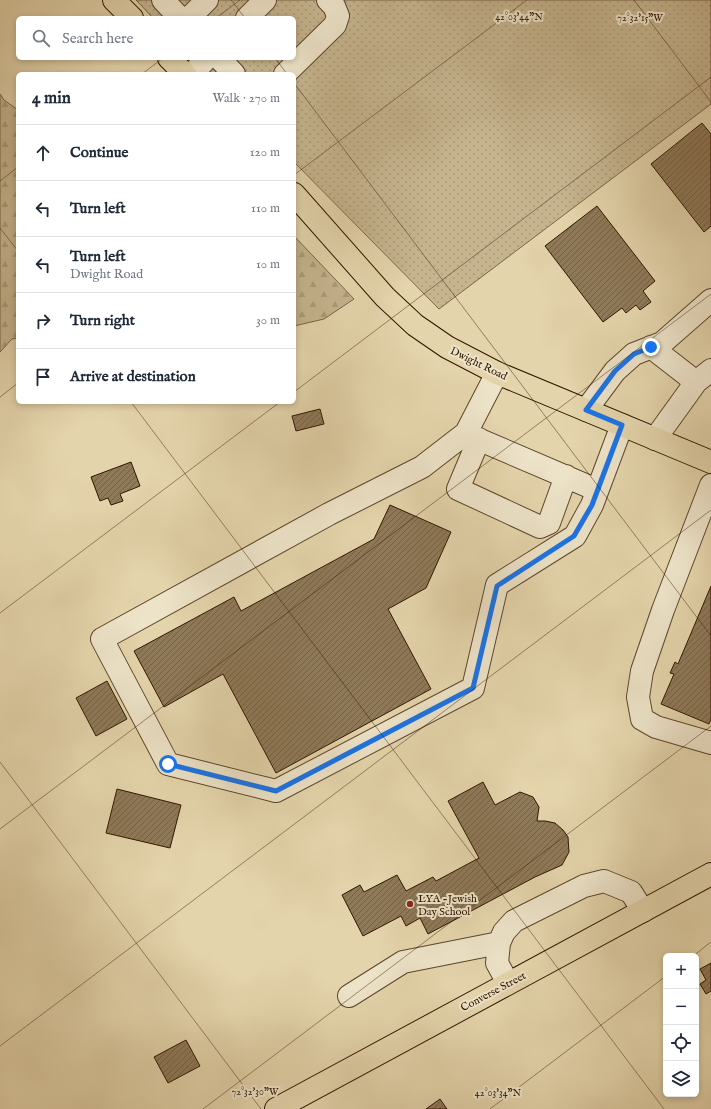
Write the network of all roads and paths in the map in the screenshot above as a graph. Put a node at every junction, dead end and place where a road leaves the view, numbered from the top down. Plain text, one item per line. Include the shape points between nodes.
1 (115, 0) edge
2 (163, 0) edge
3 (207, 0) edge
4 (265, 0) edge
5 (328, 0) edge
6 (130, 16) edge
7 (178, 16) edge
8 (191, 16) edge
9 (249, 16) edge
10 (171, 60) edge
11 (205, 60) edge
12 (221, 60) edge
13 (182, 72) edge
14 (194, 72) edge
15 (232, 72) edge
16 (288, 72) edge
17 (296, 196) edge
18 (711, 300) edge
19 (651, 347) junction
20 (497, 373) junction
21 (704, 376) edge
22 (586, 410) junction
23 (622, 425) junction
24 (473, 436) junction
25 (655, 439) junction
26 (711, 462) edge
27 (566, 476) junction
28 (711, 485) edge
29 (598, 490) junction
30 (711, 743) edge
31 (711, 874) edge
32 (643, 911) junction
33 (499, 943) junction
34 (508, 983) junction
35 (349, 996) dead end
36 (276, 1109) edge

1 - 6 main road
2 - 7 lane
3 - 8 lane
4 - 9 lane
5 - 16 lane via 338,16 335,25
10 - 13 main road
11 - 14 lane
12 - 15 lane
17 - 20 main road, Dwight Road via 385,297 406,317 447,347
18 - 19 lane via 662,343
19 - 21 lane
19 - 22 lane via 634,354 615,371
20 - 22 main road, Dwight Road
20 - 24 lane
21 - 25 lane
22 - 23 main road, Dwight Road
23 - 25 main road, Dwight Road
23 - 29 lane
24 - 27 lane
24 - 27 lane via 458,489 540,527 549,523
24 - 29 lane via 422,467 329,514 102,639 168,764 276,791 473,688 497,586 574,536
25 - 26 main road, Dwight Road
27 - 29 lane
28 - 30 lane via 644,664 638,697 642,719 656,727
31 - 32 main road, Converse Street
32 - 33 lane via 631,892 604,881 584,886 514,921 504,932
32 - 34 main road, Converse Street
33 - 34 lane via 498,963
33 - 35 lane via 403,962
34 - 36 main road, Converse Street

